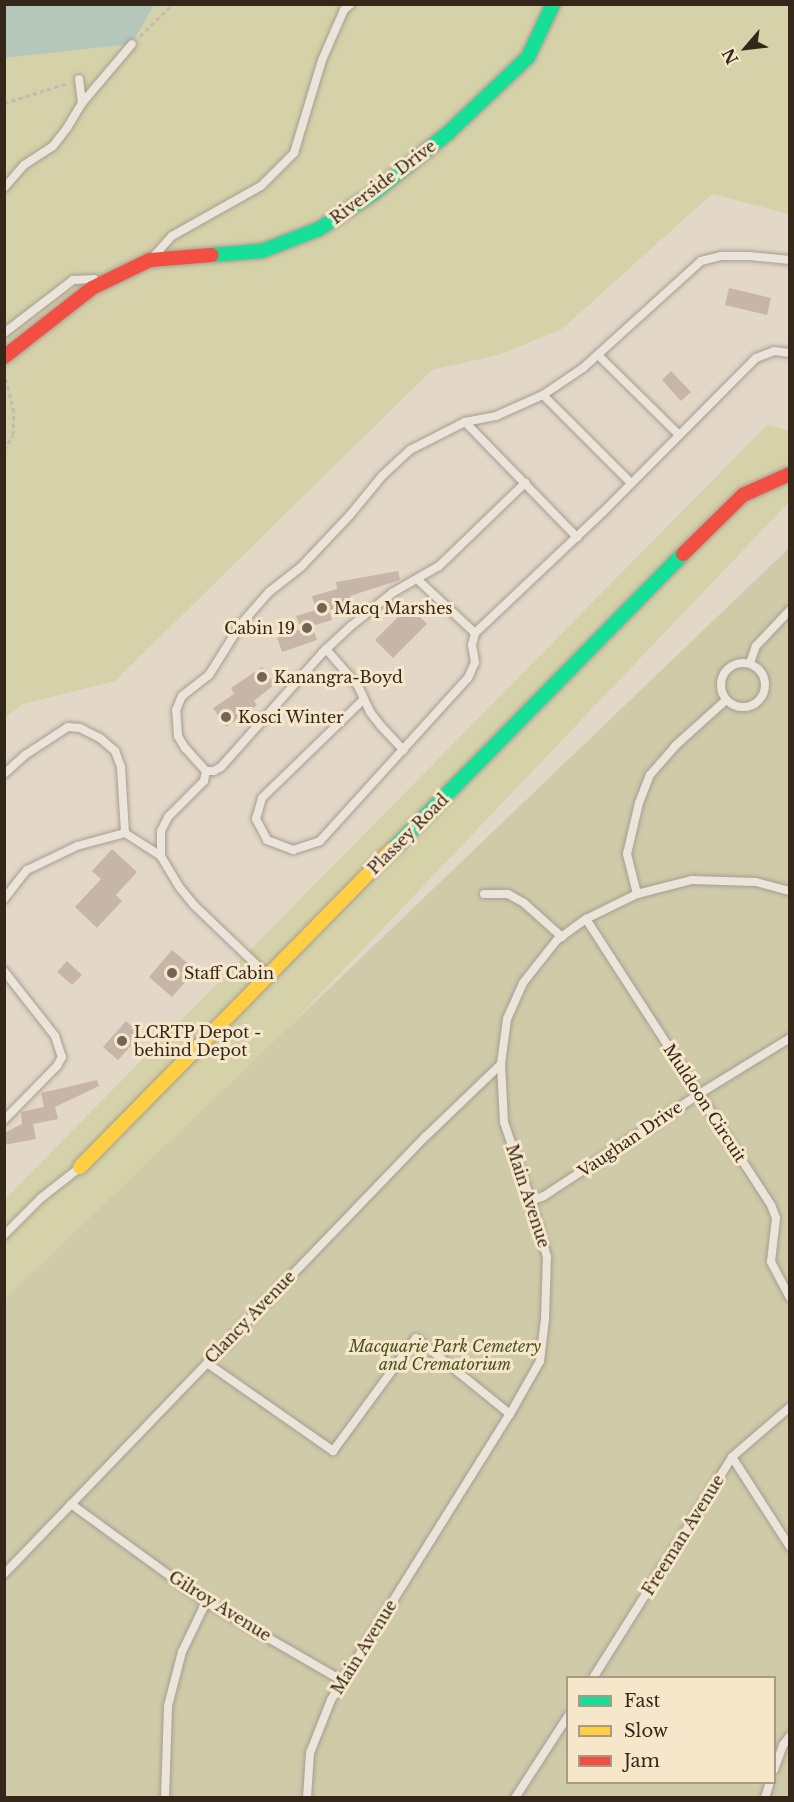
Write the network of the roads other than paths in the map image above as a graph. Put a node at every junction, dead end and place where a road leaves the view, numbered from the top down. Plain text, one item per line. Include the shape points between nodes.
1 (351, 4) edge
2 (553, 4) edge
3 (132, 44) road end
4 (79, 79) road end
5 (82, 103) junction
6 (4, 188) edge
7 (150, 260) junction
8 (789, 260) edge
9 (114, 278) junction
10 (4, 333) edge
11 (789, 353) edge
12 (598, 355) junction
13 (4, 357) edge
14 (543, 396) junction
15 (465, 422) junction
16 (678, 434) junction
17 (789, 474) edge
18 (525, 483) junction
19 (631, 483) junction
20 (576, 537) junction
21 (418, 580) junction
22 (789, 610) edge
23 (475, 633) junction
24 (326, 649) junction
25 (750, 663) junction
26 (364, 699) junction
27 (726, 700) junction
28 (403, 750) junction
29 (206, 771) junction
30 (4, 774) edge
31 (125, 833) junction
32 (161, 856) junction
33 (789, 891) edge
34 (484, 894) dead end
35 (637, 894) junction
36 (4, 899) edge
37 (586, 919) junction
38 (562, 937) junction
39 (268, 975) junction
40 (6, 977) edge
41 (789, 1038) edge
42 (501, 1064) junction
43 (699, 1094) junction
44 (4, 1120) edge
45 (80, 1167) joint
46 (531, 1201) junction
47 (4, 1235) edge
48 (789, 1297) edge
49 (207, 1362) junction
50 (789, 1407) edge
51 (510, 1414) junction
52 (732, 1457) junction
53 (71, 1504) junction
54 (789, 1547) edge
55 (4, 1574) edge
56 (206, 1602) junction
57 (594, 1676) edge
58 (343, 1681) junction
59 (566, 1718) edge
60 (789, 1736) edge
61 (776, 1764) edge
62 (165, 1797) edge
63 (307, 1797) edge
64 (515, 1797) edge

1 - 7 lane via 344,10 322,60 294,153 261,186 172,236
2 - 7 street, Riverside Drive via 528,57 448,133 374,193 319,229 262,251
3 - 5 lane
4 - 5 lane
5 - 6 lane via 53,146 24,165
7 - 9 street, Riverside Drive
8 - 12 lane via 742,256 701,261
9 - 10 lane via 73,280
9 - 13 street, Riverside Drive via 92,288
11 - 16 lane via 774,351 756,358
12 - 14 lane
12 - 16 lane
14 - 15 lane via 496,416
14 - 19 lane
15 - 18 lane
15 - 29 lane via 420,443 392,466 301,567 278,583 241,624 209,675 182,696 176,710 178,736
16 - 19 lane
17 - 39 street, Plassey Road via 743,495
18 - 20 lane
18 - 21 lane via 439,566
19 - 20 lane
20 - 23 lane
21 - 23 lane
21 - 24 lane via 392,593
22 - 25 lane via 756,646
23 - 28 lane via 475,662 468,678
24 - 26 lane via 358,686
24 - 29 lane via 221,767
25 - 27 lane via 733,664 722,676
25 - 27 lane via 760,670 764,693 748,707
26 - 28 lane
26 - 28 lane via 262,798 256,819 267,840 292,850 320,841
27 - 35 lane via 676,745 650,775 627,854
29 - 32 lane via 204,781 164,824
30 - 31 lane via 68,727 80,728 115,751 121,767
31 - 32 lane
31 - 36 lane via 76,846 27,870
32 - 39 lane via 180,888 200,911
33 - 35 lane, Main Avenue via 756,882 692,880
34 - 38 lane via 508,894
35 - 37 lane, Main Avenue
37 - 38 lane, Main Avenue
37 - 43 lane, Muldoon Circuit
38 - 42 lane, Main Avenue via 523,983 507,1019
39 - 45 street, Plassey Road
40 - 44 lane via 55,1036 62,1057
41 - 43 lane, Vaughan Drive
42 - 46 lane, Main Avenue via 504,1122
42 - 49 lane, Clancy Avenue
43 - 46 lane, Vaughan Drive
43 - 48 lane, Muldoon Circuit via 771,1205 776,1218 771,1262
45 - 47 lane, Plassey Road
46 - 51 lane, Main Avenue via 547,1257 545,1319 540,1361
49 - 51 lane via 333,1451 416,1338
49 - 53 lane, Clancy Avenue
50 - 52 lane, Freeman Avenue
51 - 58 lane, Main Avenue
52 - 54 lane
52 - 57 lane, Freeman Avenue
53 - 55 lane, Clancy Avenue
53 - 56 lane, Gilroy Avenue
56 - 58 lane, Gilroy Avenue
56 - 62 lane via 182,1652 168,1706
58 - 63 lane, Main Avenue via 310,1753
59 - 64 lane
60 - 61 lane

